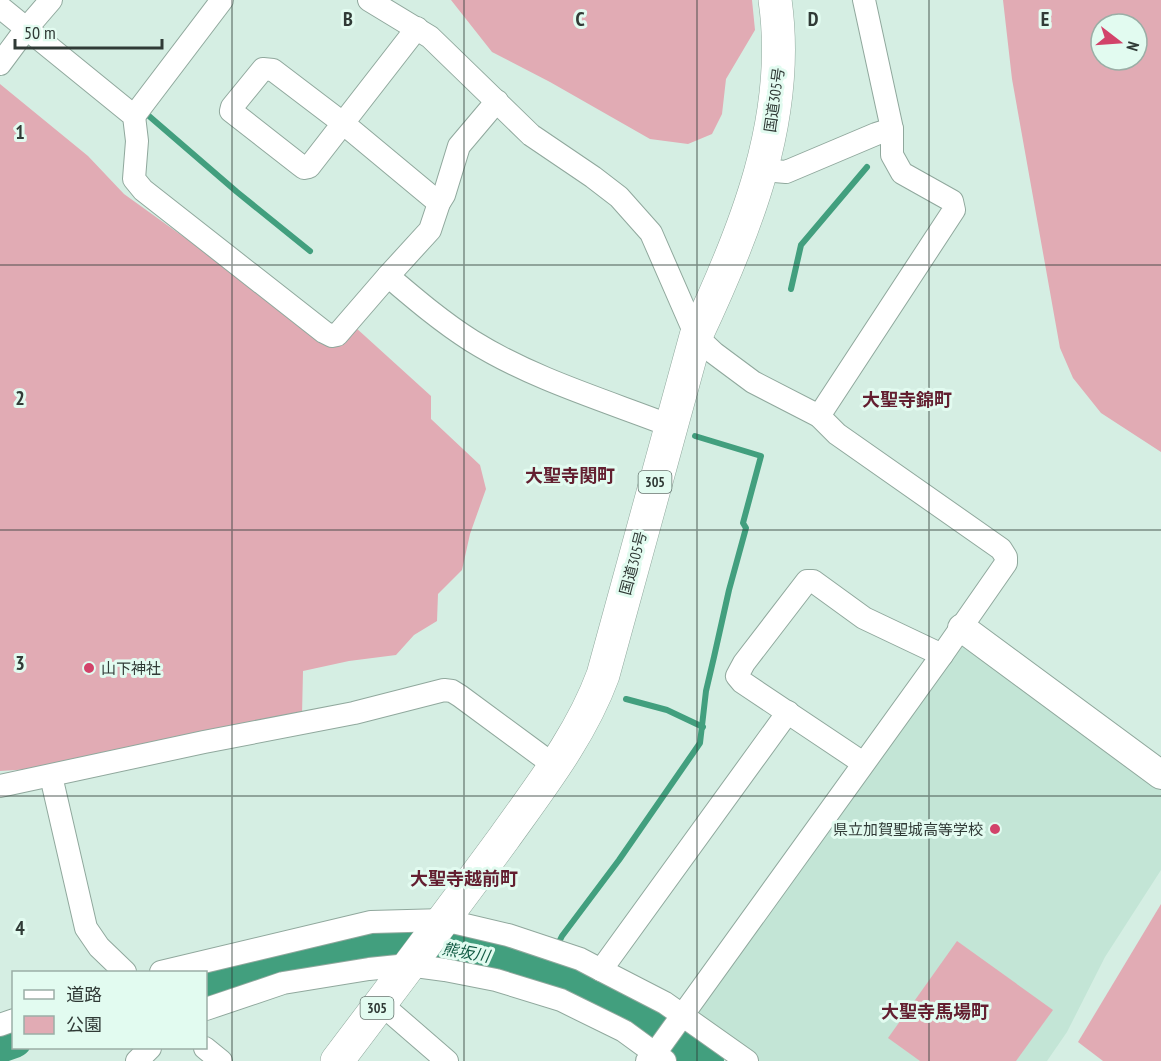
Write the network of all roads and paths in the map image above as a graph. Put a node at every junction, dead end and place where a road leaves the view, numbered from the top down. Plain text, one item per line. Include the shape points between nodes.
1 (51, 0) edge
2 (222, 0) edge
3 (369, 0) edge
4 (775, 0) edge
5 (864, 0) edge
6 (0, 7) edge
7 (417, 28) junction
8 (26, 29) junction
9 (0, 64) edge
10 (497, 101) junction
11 (134, 116) junction
12 (344, 124) junction
13 (892, 129) junction
14 (761, 170) junction
15 (439, 203) junction
16 (388, 276) junction
17 (696, 336) junction
18 (819, 416) junction
19 (671, 426) junction
20 (962, 627) junction
21 (942, 655) junction
22 (788, 712) junction
23 (863, 763) junction
24 (555, 766) junction
25 (1161, 775) edge
26 (51, 776) junction
27 (0, 786) edge
28 (441, 924) junction
29 (412, 960) junction
30 (601, 970) junction
31 (124, 971) edge
32 (165, 971) edge
33 (381, 1003) junction
34 (207, 1009) edge
35 (682, 1016) junction
36 (148, 1049) edge
37 (207, 1049) edge
38 (657, 1055) edge
39 (136, 1061) edge
40 (220, 1061) edge
41 (337, 1061) edge
42 (447, 1061) edge
43 (747, 1061) edge

1 - 8 street
2 - 11 street
3 - 7 street
4 - 14 highway, 国道305号 / 305 via 779,76
5 - 13 street
6 - 8 street
7 - 10 street
7 - 12 street
8 - 9 street
8 - 11 street
10 - 15 street via 459,146
10 - 17 street via 531,135 606,188 643,223 660,251
11 - 16 street via 134,179 143,190 324,332 337,334
12 - 12 street via 309,167 304,168 231,111 263,69 268,68
12 - 15 street
13 - 14 street via 786,172
13 - 18 street via 892,154 902,173 952,201 954,210
14 - 17 highway, 国道305号 / 305 via 716,294
15 - 16 street via 430,230
16 - 19 street via 472,341 520,367
17 - 18 street via 753,382
17 - 19 highway, 国道305号 / 305
18 - 20 street via 837,434 1001,549 1006,563
19 - 24 highway, 国道305号 / 305 via 603,675 581,727
20 - 21 street
20 - 25 street
21 - 22 street via 864,618 813,581 807,581 737,676
21 - 23 street
22 - 23 street
22 - 30 street
23 - 35 street
24 - 26 street via 460,696 444,690 354,713
24 - 28 highway, 国道305号 / 305
26 - 27 street
26 - 31 street via 86,928
28 - 29 highway, 国道305号 / 305
28 - 30 street via 518,939
28 - 32 street via 371,922
29 - 33 highway, 国道305号 / 305
29 - 34 street via 283,983
29 - 38 street via 529,988 561,1000 605,1020
30 - 35 street
33 - 41 highway, 国道305号 / 305
33 - 42 street
35 - 38 street
35 - 43 street
36 - 39 street
37 - 40 street

